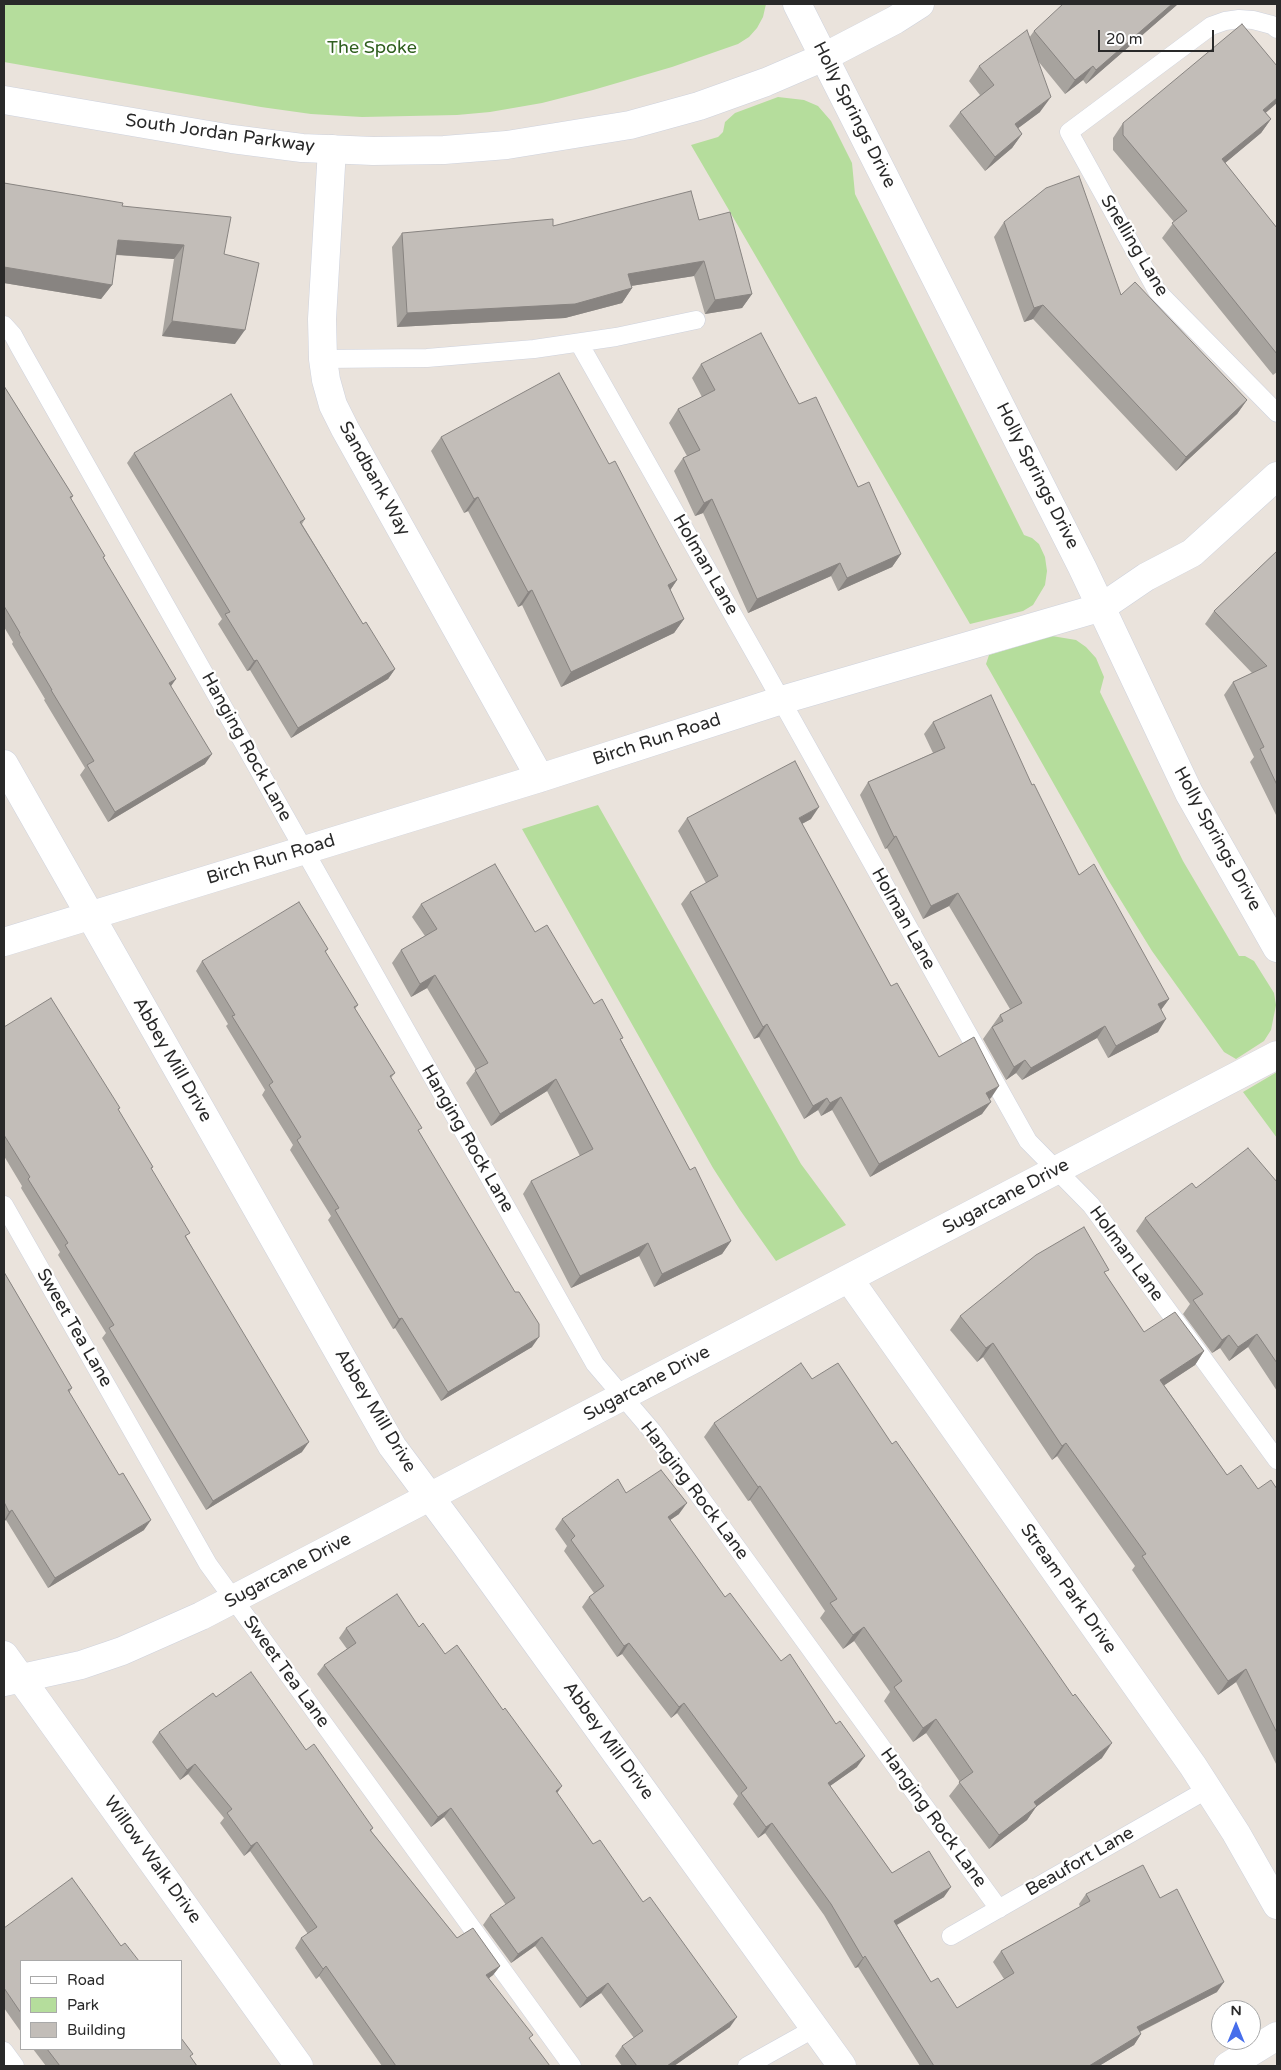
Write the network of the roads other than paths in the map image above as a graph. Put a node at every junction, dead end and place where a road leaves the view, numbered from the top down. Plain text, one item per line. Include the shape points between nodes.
1 (797, 4) edge
2 (920, 4) edge
3 (1277, 29) edge
4 (824, 57) junction
5 (4, 100) edge
6 (332, 149) junction
7 (696, 320) dead end
8 (4, 325) edge
9 (579, 343) junction
10 (323, 359) junction
11 (1277, 413) edge
12 (1277, 476) edge
13 (1102, 607) junction
14 (782, 700) junction
15 (4, 764) edge
16 (540, 778) junction
17 (304, 850) junction
18 (89, 916) junction
19 (4, 942) edge
20 (1277, 948) edge
21 (1277, 1055) edge
22 (1057, 1170) junction
23 (4, 1205) edge
24 (849, 1279) junction
25 (622, 1398) junction
26 (1277, 1460) edge
27 (430, 1497) junction
28 (234, 1600) junction
29 (4, 1655) edge
30 (12, 1680) edge
31 (1208, 1789) junction
32 (1277, 1905) edge
33 (999, 1909) junction
34 (952, 1936) dead end
35 (815, 2028) junction
36 (1277, 2036) edge
37 (4, 2051) edge
38 (15, 2066) edge
39 (299, 2066) edge
40 (572, 2066) edge
41 (748, 2066) edge
42 (842, 2066) edge
43 (1228, 2066) edge

1 - 4 street, Holly Springs Drive
2 - 4 street, South Jordan Parkway
3 - 11 lane, Snelling Lane via 1253,20 1238,19 1212,26 1069,132 1157,291
4 - 6 street, South Jordan Parkway via 699,106 630,125 507,145 444,150
4 - 13 street, Holly Springs Drive
5 - 6 street, South Jordan Parkway via 232,139
6 - 10 street, Sandbank Way via 322,319
7 - 9 lane
8 - 17 lane, Hanging Rock Lane via 13,335
9 - 10 lane via 427,358
9 - 14 lane, Holman Lane
10 - 16 street, Sandbank Way via 333,405 345,429
12 - 13 street, Birch Run Road via 1192,552 1146,577
13 - 14 street, Birch Run Road
13 - 20 street, Holly Springs Drive via 1189,793
14 - 16 street, Birch Run Road
14 - 22 lane, Holman Lane via 1028,1141
15 - 18 street, Abbey Mill Drive
16 - 17 street, Birch Run Road
17 - 18 street, Birch Run Road
17 - 25 lane, Hanging Rock Lane via 595,1364
18 - 19 street, Birch Run Road
18 - 27 street, Abbey Mill Drive via 392,1446
21 - 22 street, Sugarcane Drive
22 - 24 street, Sugarcane Drive
22 - 26 lane, Holman Lane via 1091,1205
23 - 28 lane, Sweet Tea Lane via 208,1564
24 - 25 street, Sugarcane Drive
24 - 31 street, Stream Park Drive
25 - 27 street, Sugarcane Drive
25 - 33 lane, Hanging Rock Lane via 652,1432
27 - 28 street, Sugarcane Drive
27 - 35 street, Abbey Mill Drive
28 - 30 street, Sugarcane Drive via 122,1651 81,1665
28 - 40 lane, Sweet Tea Lane
29 - 30 street, Willow Walk Drive
30 - 39 street, Willow Walk Drive
31 - 32 street, Stream Park Drive
31 - 33 lane, Beaufort Lane
33 - 34 lane, Beaufort Lane
35 - 41 lane
35 - 42 street, Abbey Mill Drive
36 - 43 street
37 - 38 lane

